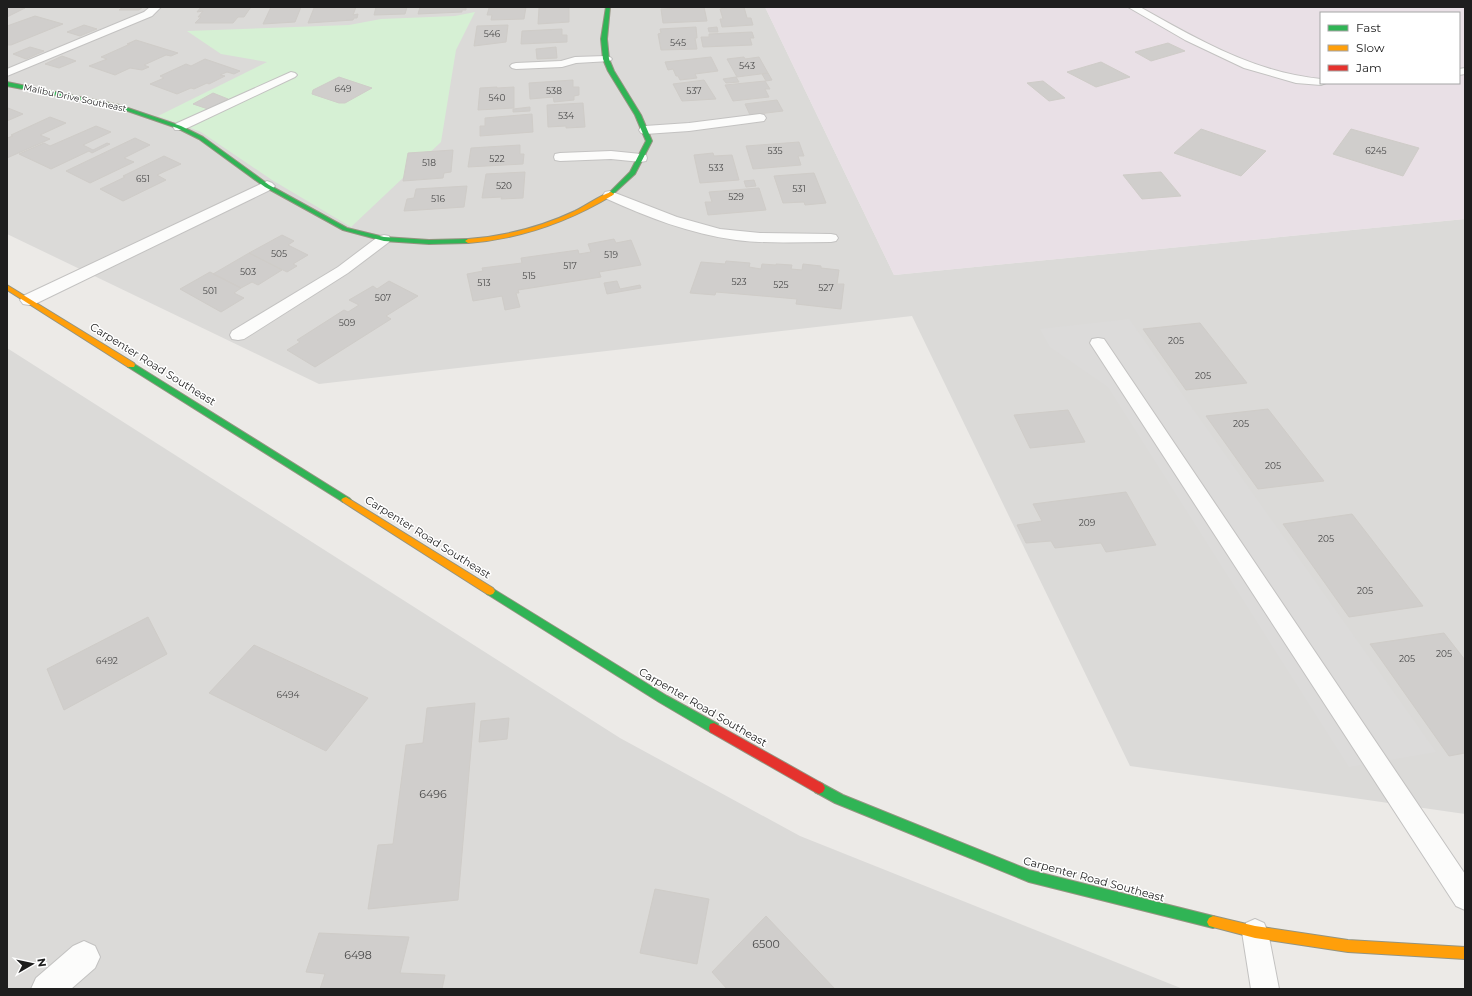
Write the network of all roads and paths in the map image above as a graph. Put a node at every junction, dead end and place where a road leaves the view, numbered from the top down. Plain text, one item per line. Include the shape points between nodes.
1 (156, 7) edge
2 (608, 7) edge
3 (1133, 7) edge
4 (606, 59) junction
5 (516, 66) dead end
6 (7, 73) edge
7 (291, 75) dead end
8 (1320, 82) edge
9 (7, 84) edge
10 (760, 118) dead end
11 (179, 127) junction
12 (646, 130) junction
13 (560, 157) dead end
14 (641, 158) junction
15 (268, 186) junction
16 (610, 195) junction
17 (831, 238) dead end
18 (384, 239) junction
19 (7, 287) edge
20 (29, 300) junction
21 (238, 335) dead end
22 (1098, 343) dead end
23 (1465, 897) edge
24 (1255, 932) junction
25 (1465, 952) edge
26 (84, 957) dead end
27 (47, 989) edge
28 (1265, 989) edge

1 - 6 lane via 148,14
2 - 4 street via 604,30
3 - 8 lane via 1199,43 1252,67 1288,78
4 - 5 lane
4 - 12 street
7 - 11 lane
9 - 11 street, Malibu Drive Southeast via 118,106
10 - 12 lane
11 - 15 street, Malibu Drive Southeast via 201,138
12 - 14 street, Malibu Drive Southeast via 649,141
13 - 14 lane via 611,155
14 - 16 street, Malibu Drive Southeast via 633,173
15 - 18 street, Malibu Drive Southeast via 345,228
15 - 20 street
16 - 17 lane via 650,213 695,228 737,236
16 - 18 street, Malibu Drive Southeast via 560,220 526,232 478,241 429,242
18 - 21 lane via 343,270
19 - 20 street, Carpenter Road Southeast
20 - 24 street, Carpenter Road Southeast via 663,698 839,799 1028,876
22 - 23 lane
24 - 25 street, Carpenter Road Southeast via 1348,946
24 - 28 lane
26 - 27 street

